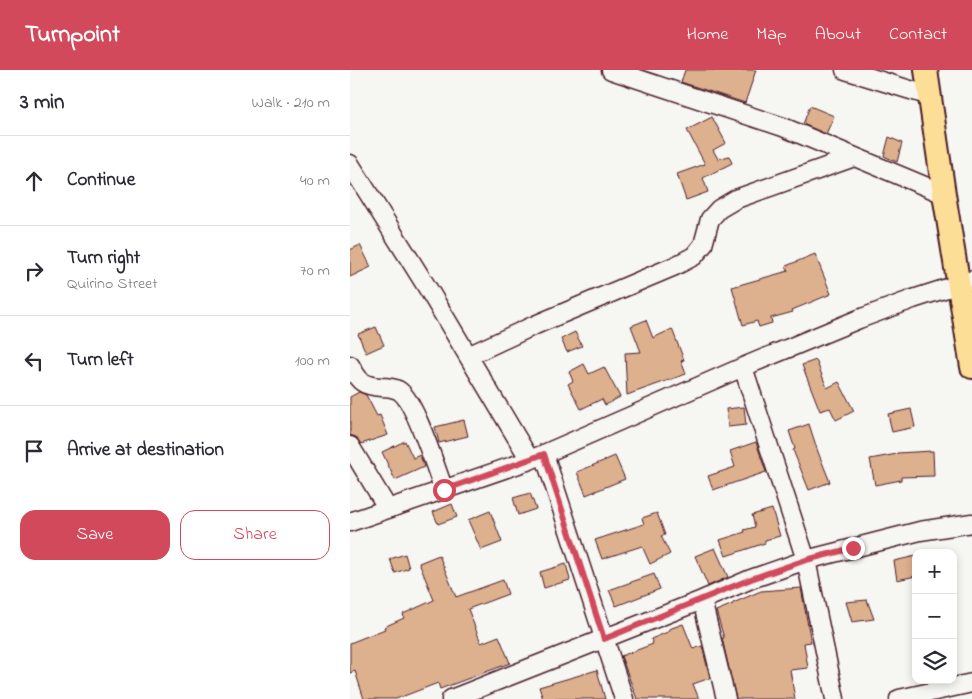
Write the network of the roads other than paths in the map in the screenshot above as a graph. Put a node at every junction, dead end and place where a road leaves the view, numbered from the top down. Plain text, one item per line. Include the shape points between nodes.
1 (611, 70) edge
2 (845, 70) edge
3 (926, 70) edge
4 (930, 96) junction
5 (854, 157) junction
6 (350, 164) edge
7 (944, 194) junction
8 (965, 282) edge
9 (468, 356) junction
10 (350, 365) edge
11 (743, 367) junction
12 (972, 367) edge
13 (350, 446) edge
14 (537, 457) junction
15 (444, 490) junction
16 (388, 509) junction
17 (350, 522) edge
18 (972, 522) edge
19 (806, 560) junction
20 (702, 600) junction
21 (604, 639) junction
22 (972, 683) edge
23 (451, 699) edge
24 (624, 699) edge
25 (726, 699) edge
26 (834, 699) edge
27 (899, 699) edge

1 - 5 street via 783,127
2 - 4 street
3 - 4 main road
4 - 7 main road
5 - 7 street
5 - 9 street via 736,199 710,219 703,245 694,256
6 - 9 street
7 - 8 main road
8 - 11 street via 859,319
8 - 12 main road
9 - 14 street
10 - 15 street via 361,381 398,390 406,397
11 - 14 street
11 - 19 street
13 - 16 street
14 - 15 street
14 - 21 street
15 - 16 street
16 - 17 street
18 - 19 street via 920,531
19 - 20 street
19 - 26 street
20 - 21 street
20 - 25 street
21 - 23 street
21 - 24 street
22 - 27 street

